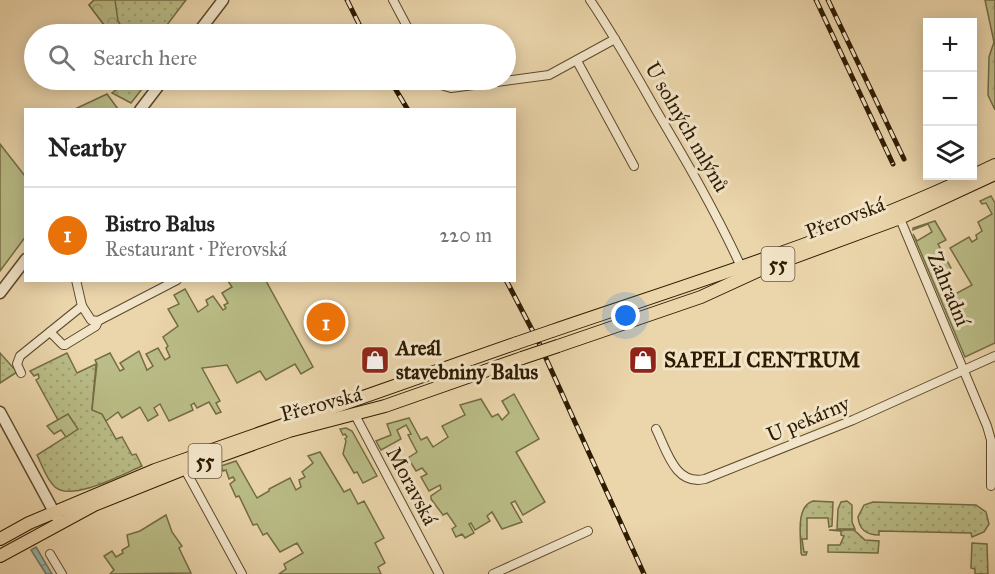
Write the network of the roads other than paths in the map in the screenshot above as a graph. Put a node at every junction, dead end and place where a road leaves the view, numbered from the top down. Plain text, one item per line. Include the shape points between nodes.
1 (223, 0) edge
2 (393, 0) edge
3 (590, 0) edge
4 (205, 24) edge
5 (406, 24) edge
6 (615, 39) junction
7 (577, 61) junction
8 (516, 81) edge
9 (155, 90) edge
10 (142, 108) edge
11 (995, 165) edge
12 (634, 166) dead end
13 (995, 174) edge
14 (898, 213) junction
15 (24, 263) edge
16 (744, 271) junction
17 (76, 282) edge
18 (173, 282) edge
19 (0, 293) edge
20 (82, 306) junction
21 (98, 321) junction
22 (50, 332) junction
23 (995, 356) edge
24 (963, 370) junction
25 (21, 373) dead end
26 (0, 412) edge
27 (355, 415) junction
28 (656, 429) dead end
29 (182, 465) junction
30 (991, 486) dead end
31 (54, 512) junction
32 (60, 524) junction
33 (588, 531) dead end
34 (0, 539) edge
35 (50, 554) dead end
36 (0, 556) edge
37 (62, 574) edge
38 (242, 574) edge
39 (440, 574) edge
40 (493, 574) edge

1 - 4 street
2 - 5 street
3 - 6 street, U solných mlýnů
6 - 7 street
6 - 16 street, U solných mlýnů via 709,200
7 - 8 street via 555,73
7 - 12 street
9 - 10 street
11 - 14 main road, Přerovská / 55
13 - 14 main road, Přerovská / 55
14 - 16 main road, Přerovská / 55
14 - 24 street, Zahradní
15 - 19 street
16 - 27 main road, Přerovská / 55, bridge via 701,297
16 - 29 main road, Přerovská / 55, bridge via 517,343
17 - 20 street
18 - 21 street
20 - 21 street via 88,317
20 - 22 street
21 - 22 street via 65,345
22 - 25 street via 17,360
23 - 24 street, U pekárny
24 - 28 street, U pekárny via 853,420 697,481 677,471
24 - 30 street, Zahradní via 989,432
26 - 31 street
27 - 29 main road, Přerovská / 55
27 - 39 street, Moravská
29 - 31 main road, Přerovská / 55
29 - 32 main road, Přerovská / 55
29 - 38 street
31 - 32 street
31 - 34 main road, Přerovská / 55
32 - 36 main road, Přerovská / 55
33 - 40 street
35 - 37 street

